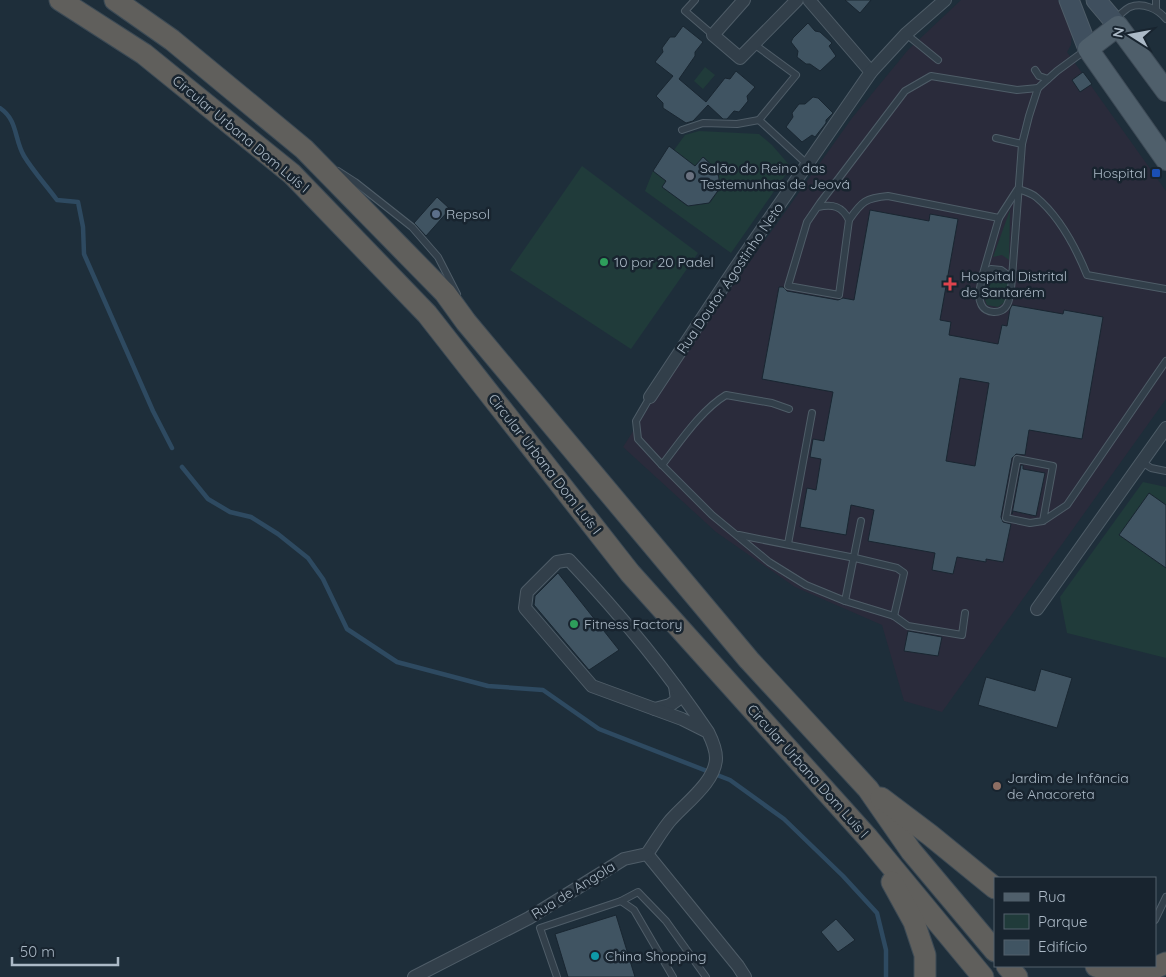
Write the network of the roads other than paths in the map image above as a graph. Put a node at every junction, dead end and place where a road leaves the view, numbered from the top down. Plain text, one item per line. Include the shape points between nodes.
1 (60, 0) edge
2 (114, 0) edge
3 (695, 0) edge
4 (744, 0) edge
5 (797, 0) edge
6 (810, 0) edge
7 (945, 0) edge
8 (1069, 0) edge
9 (1096, 0) edge
10 (1156, 0) edge
11 (1156, 9) junction
12 (1166, 19) edge
13 (1116, 23) junction
14 (906, 34) junction
15 (713, 35) junction
16 (754, 44) junction
17 (1088, 49) junction
18 (938, 60) dead end
19 (1035, 70) dead end
20 (871, 72) junction
21 (1048, 79) junction
22 (1038, 88) junction
23 (1166, 91) edge
24 (759, 120) junction
25 (682, 130) dead end
26 (996, 138) dead end
27 (1022, 144) junction
28 (1166, 160) edge
29 (807, 164) junction
30 (1018, 188) junction
31 (818, 207) junction
32 (999, 218) junction
33 (849, 220) junction
34 (982, 276) junction
35 (1012, 278) junction
36 (1166, 289) edge
37 (1166, 361) edge
38 (650, 397) joint
39 (789, 409) dead end
40 (812, 413) dead end
41 (1166, 428) edge
42 (1142, 462) junction
43 (662, 465) junction
44 (1166, 471) edge
45 (861, 521) dead end
46 (1043, 521) junction
47 (738, 535) junction
48 (788, 544) junction
49 (855, 558) junction
50 (845, 602) junction
51 (1037, 609) dead end
52 (965, 613) dead end
53 (894, 616) junction
54 (675, 685) junction
55 (655, 709) junction
56 (708, 732) junction
57 (868, 789) junction
58 (868, 838) junction
59 (647, 854) junction
60 (994, 887) edge
61 (1166, 897) edge
62 (621, 901) junction
63 (529, 918) junction
64 (1156, 918) edge
65 (540, 928) junction
66 (994, 950) edge
67 (1166, 963) edge
68 (1008, 967) edge
69 (1099, 967) edge
70 (414, 977) edge
71 (557, 977) edge
72 (673, 977) edge
73 (706, 977) edge
74 (745, 977) edge
75 (926, 977) edge
76 (983, 977) edge
77 (1016, 977) edge

1 - 58 highway, Circular Urbana Dom Luís I via 144,54 292,174 427,314 630,573
2 - 57 highway, Circular Urbana Dom Luís I via 172,40 304,149 445,293 749,660
3 - 15 lane via 685,11
4 - 15 street
5 - 16 street
6 - 20 street
7 - 14 street, Rua Doutor Agostinho Neto
8 - 17 main road
9 - 13 main road
10 - 11 lane
11 - 12 lane
11 - 13 lane via 1130,7
13 - 17 main road
13 - 23 main road
14 - 18 lane
14 - 20 street, Rua Doutor Agostinho Neto
15 - 16 street via 740,58
16 - 24 lane via 796,75
17 - 21 lane
17 - 28 main road
19 - 21 lane via 1039,76
20 - 29 street, Rua Doutor Agostinho Neto
21 - 22 lane
22 - 27 lane
22 - 31 lane via 1017,90 931,76 905,91
24 - 25 lane via 737,124 703,123
24 - 29 lane
26 - 27 lane
27 - 30 lane
29 - 38 street, Rua Doutor Agostinho Neto
30 - 32 lane
30 - 35 lane
30 - 36 lane via 1035,196 1053,216 1071,240 1087,275
31 - 33 lane via 836,206 845,211
31 - 33 lane via 807,222 788,286 839,294
32 - 33 lane via 888,196 870,198
32 - 34 lane
34 - 35 lane via 991,269 1001,270
34 - 35 lane via 980,304 996,313 1006,306
37 - 46 lane via 1071,500
38 - 43 lane via 636,420 638,439
39 - 43 lane via 726,394 707,409
40 - 48 lane
41 - 42 street
42 - 44 lane
42 - 51 street
43 - 47 lane via 712,515
45 - 49 lane
46 - 46 lane via 1030,523 1006,518 1017,459 1053,466
47 - 48 lane
47 - 50 lane via 770,562 806,585
48 - 49 lane
49 - 50 lane
49 - 53 lane via 897,568 904,573
50 - 53 lane
52 - 53 lane via 962,635 908,626
54 - 55 street via 677,700
54 - 55 street via 608,601 569,560 557,562 527,592 526,608 592,686
54 - 56 street
55 - 56 street
56 - 59 street via 716,759 713,770
57 - 60 highway
57 - 66 highway, Circular Urbana Dom Luís I via 911,851
58 - 75 highway via 914,922 925,955
58 - 76 highway, Circular Urbana Dom Luís I
59 - 63 street, Rua de Angola via 624,859
59 - 74 street
61 - 64 lane
62 - 65 lane
62 - 72 lane via 634,910
62 - 73 lane via 638,892 666,921
63 - 65 lane
63 - 70 street, Rua de Angola
65 - 71 lane
67 - 69 highway via 1132,972 1112,972
68 - 77 highway

